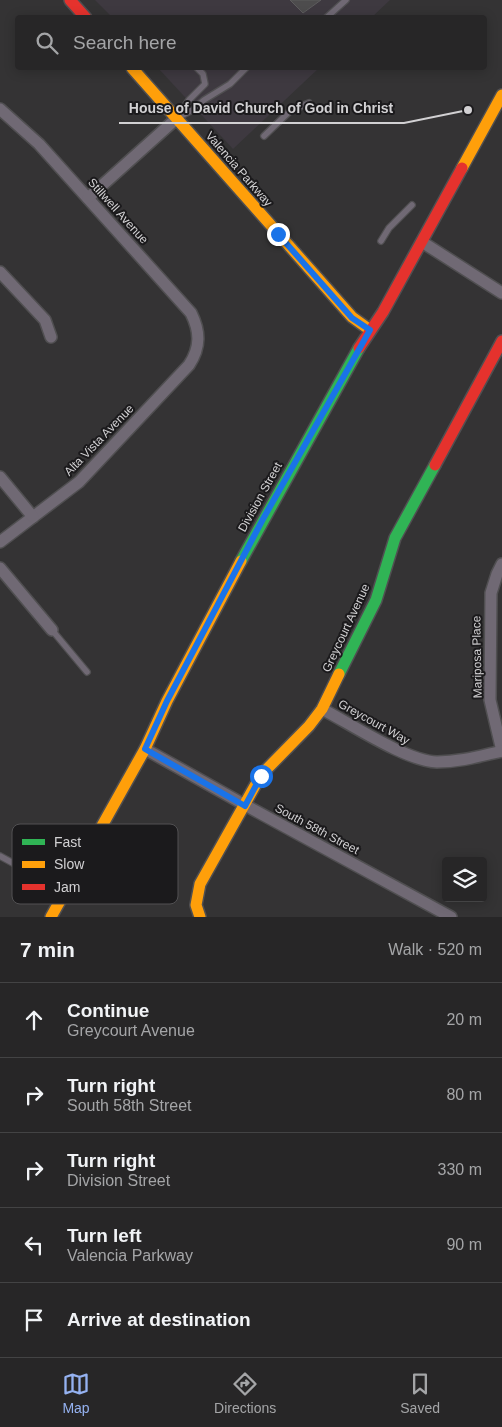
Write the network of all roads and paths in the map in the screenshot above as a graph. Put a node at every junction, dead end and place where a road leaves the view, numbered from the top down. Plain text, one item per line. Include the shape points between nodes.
1 (70, 0) edge
2 (346, 0) edge
3 (83, 15) edge
4 (329, 15) edge
5 (134, 70) edge
6 (199, 70) edge
7 (244, 70) edge
8 (502, 95) edge
9 (309, 103) dead end
10 (0, 109) edge
11 (177, 118) junction
12 (264, 136) dead end
13 (88, 198) junction
14 (412, 205) dead end
15 (380, 242) dead end
16 (422, 242) junction
17 (0, 272) edge
18 (502, 293) edge
19 (370, 330) junction
20 (51, 338) dead end
21 (502, 341) edge
22 (199, 342) joint
23 (0, 477) edge
24 (33, 517) junction
25 (0, 542) edge
26 (502, 564) edge
27 (0, 568) edge
28 (52, 630) joint
29 (87, 672) dead end
30 (322, 709) junction
31 (145, 749) junction
32 (502, 751) edge
33 (245, 806) junction
34 (104, 824) edge
35 (0, 856) edge
36 (12, 863) edge
37 (59, 904) edge
38 (199, 914) edge
39 (51, 917) edge
40 (451, 917) edge

1 - 3 main road
2 - 4 lane
5 - 11 main road, Valencia Parkway
6 - 11 lane via 204,84
7 - 11 lane via 230,84
8 - 16 main road, Division Street
9 - 12 lane via 290,111
10 - 13 street, Stillwell Avenue via 39,144
11 - 13 street
11 - 19 main road, Valencia Parkway via 352,318
13 - 22 street, Stillwell Avenue via 191,313
14 - 15 lane
16 - 18 street
16 - 19 main road, Division Street
17 - 20 street via 45,320
19 - 31 main road, Division Street via 263,519
21 - 30 main road, Greycourt Avenue via 395,538 376,600
22 - 24 street, Alta Vista Avenue via 189,365 99,461 79,482
23 - 24 street
24 - 25 street, Alta Vista Avenue
26 - 32 street, Mariposa Place via 490,593 490,700
27 - 28 street
28 - 29 lane
30 - 32 street, Greycourt Way via 408,756 435,762 462,761
30 - 33 main road, Greycourt Avenue via 261,776
31 - 33 street, South 58th Street
31 - 34 main road, Division Street
33 - 38 main road, Greycourt Avenue via 200,884 195,899
33 - 40 street, South 58th Street
35 - 36 lane
37 - 39 main road, Division Street

